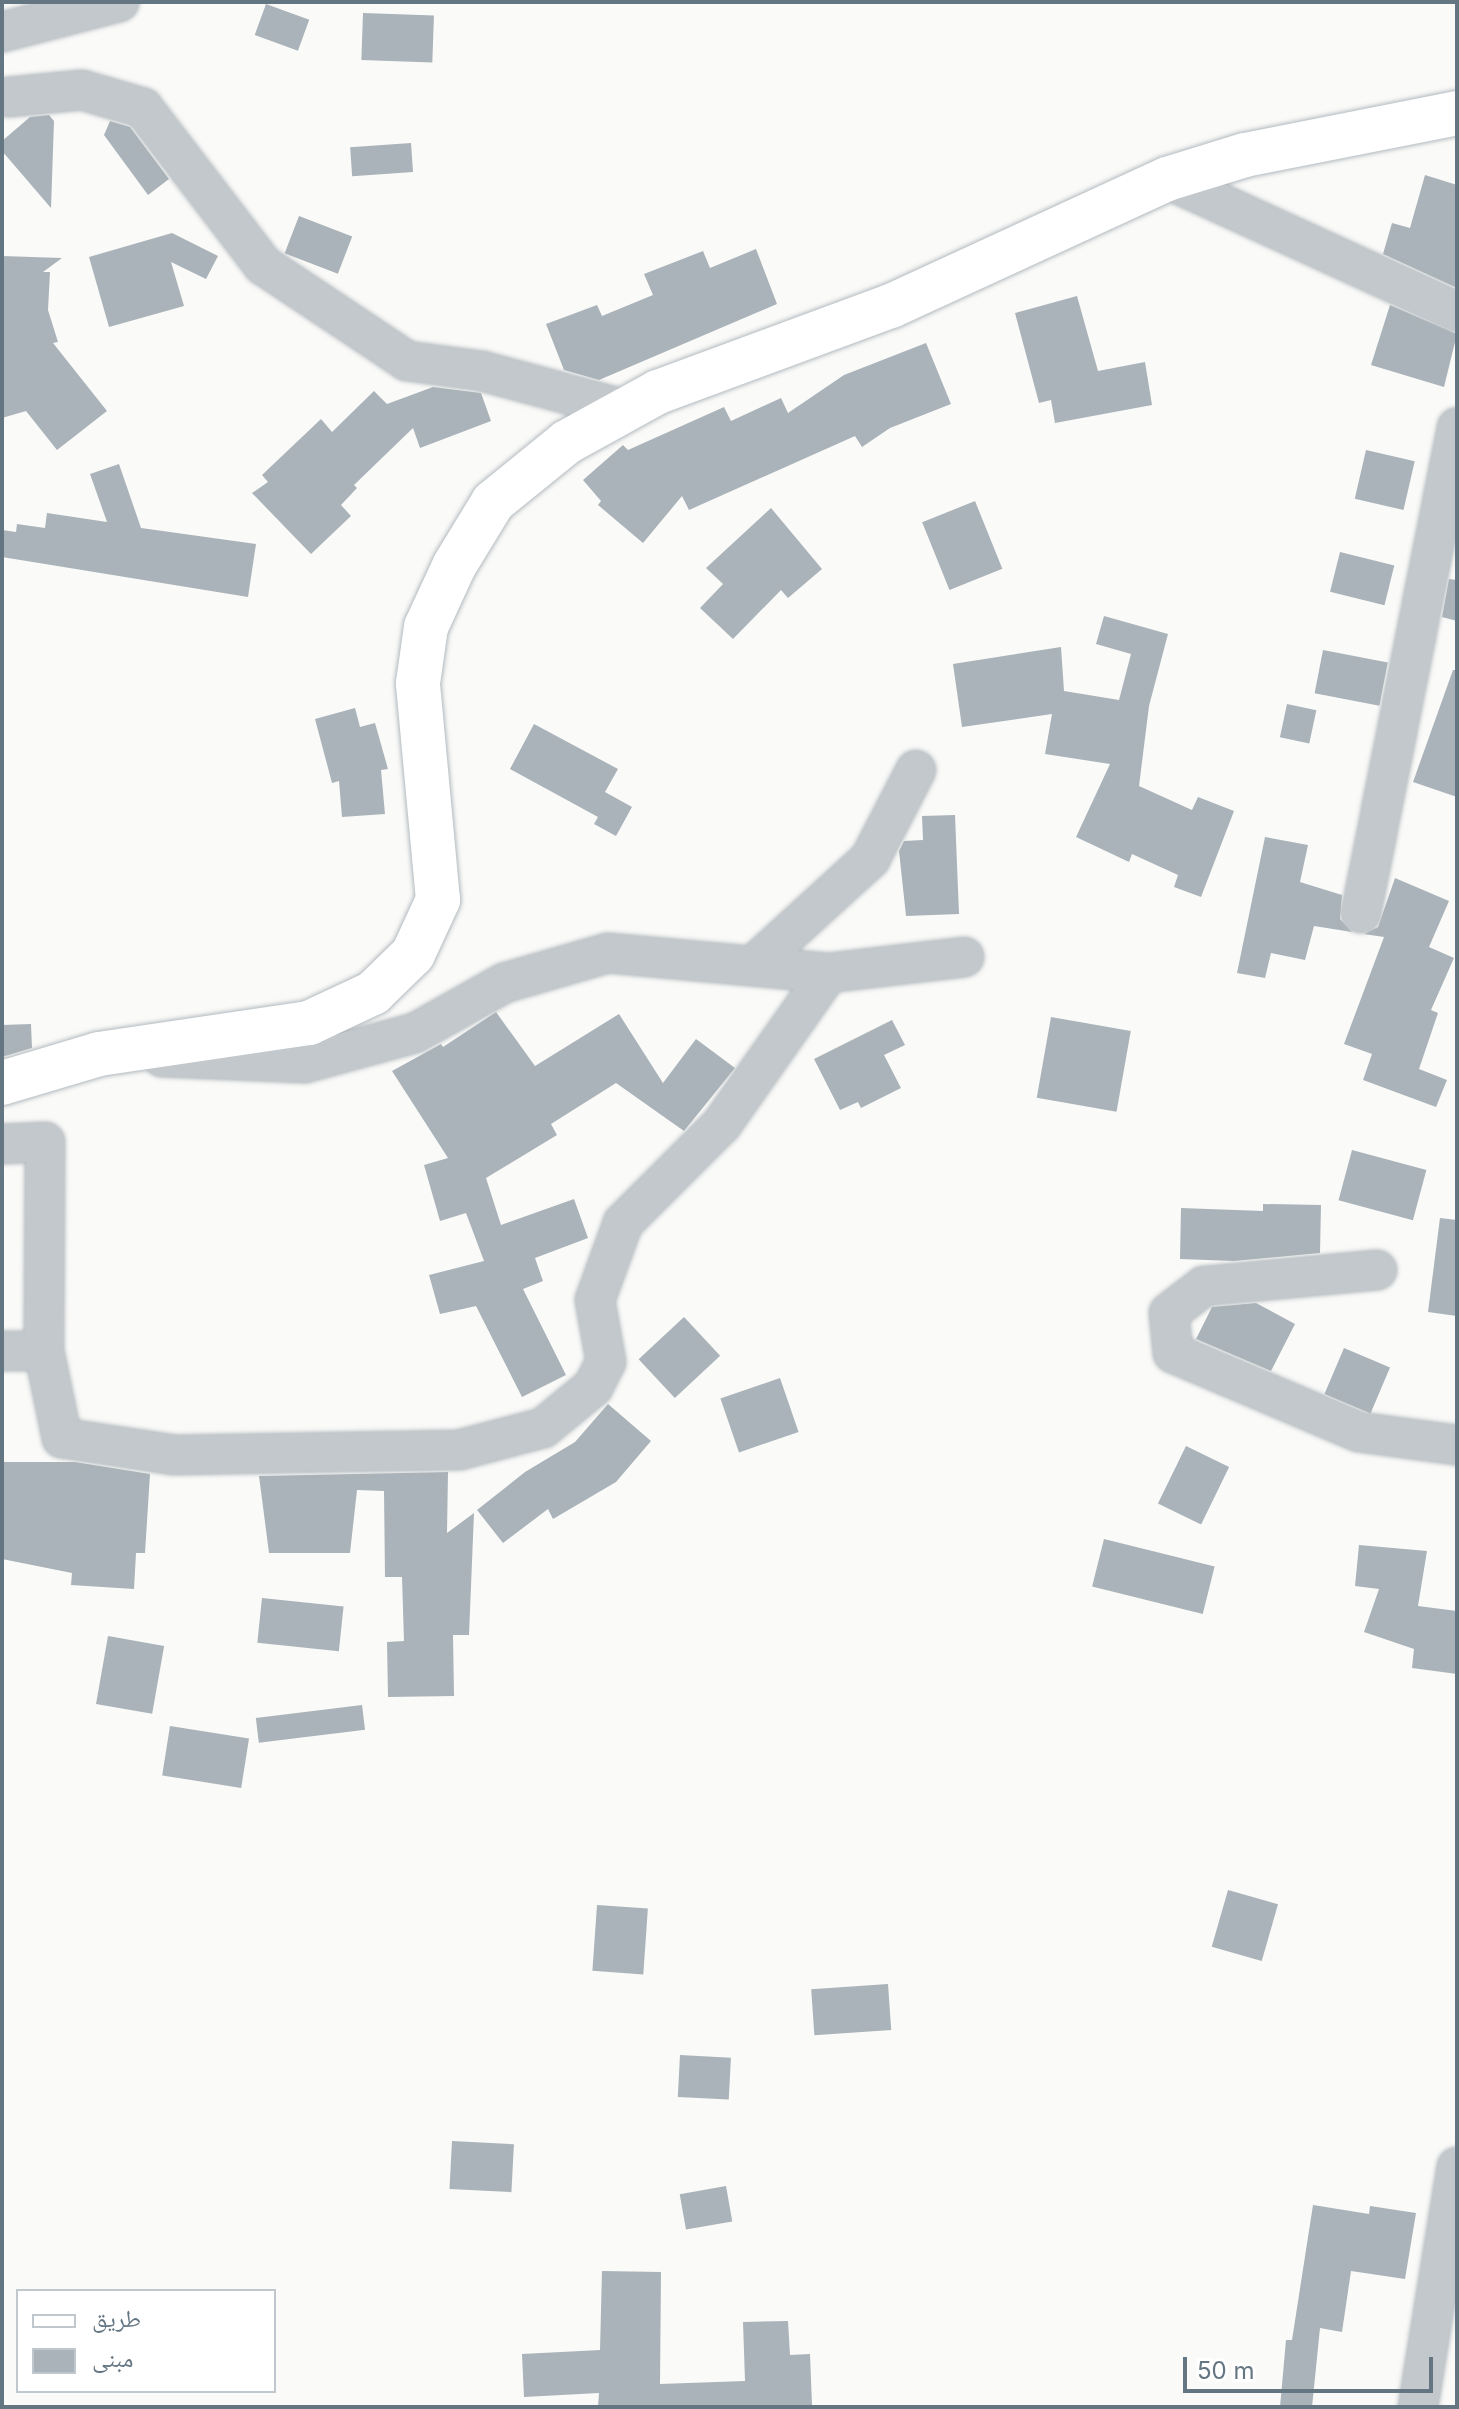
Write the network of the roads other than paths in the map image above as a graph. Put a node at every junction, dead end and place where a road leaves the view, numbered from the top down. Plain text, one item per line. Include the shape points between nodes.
1 (119, 2) edge
2 (2, 32) edge
3 (4, 100) edge
4 (1457, 113) edge
5 (1167, 179) junction
6 (1457, 312) edge
7 (627, 410) junction
8 (1457, 427) edge
9 (916, 770) dead end
10 (1361, 913) dead end
11 (964, 957) dead end
12 (755, 964) junction
13 (828, 973) junction
14 (99, 1054) junction
15 (2, 1083) edge
16 (2, 1144) edge
17 (1377, 1270) dead end
18 (2, 1351) edge
19 (44, 1351) junction
20 (1457, 1445) edge
21 (1457, 2167) edge
22 (1418, 2407) edge

1 - 2 street
3 - 7 street via 82,90 143,108 263,265 407,361 482,371
4 - 5 main road via 1245,155
5 - 6 street
5 - 7 main road via 891,306 658,392
7 - 14 main road via 567,442 493,502 454,566 426,627 418,683 438,900 413,954 373,993 309,1023
8 - 10 street
9 - 12 street via 870,859
11 - 13 street
12 - 13 street
12 - 14 street via 608,953 504,983 415,1033 305,1063
13 - 19 street via 722,1124 623,1223 595,1300 606,1362 593,1387 543,1428 459,1450 174,1455 62,1438
14 - 15 main road
16 - 19 street via 45,1142 49,1169
17 - 20 street via 1204,1286 1169,1313 1173,1353 1359,1432
18 - 19 street
21 - 22 street

